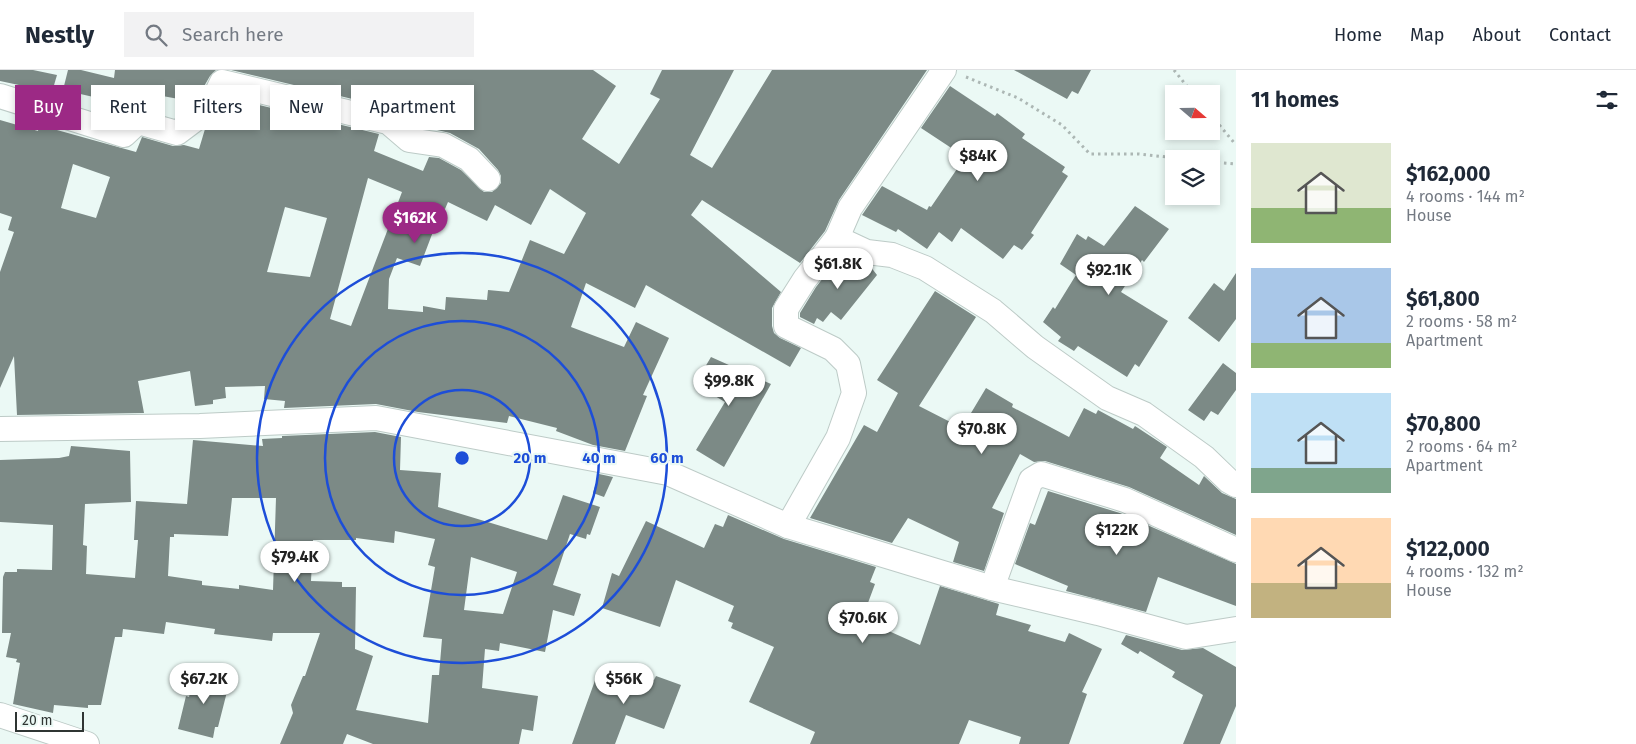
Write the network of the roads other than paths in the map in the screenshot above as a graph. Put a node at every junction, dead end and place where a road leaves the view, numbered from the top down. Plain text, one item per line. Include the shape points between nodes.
1 (943, 72) edge
2 (0, 96) edge
3 (488, 179) dead end
4 (837, 238) junction
5 (0, 429) edge
6 (1236, 485) edge
7 (788, 526) junction
8 (1236, 550) edge
9 (992, 588) junction
10 (1236, 629) edge
11 (0, 715) edge
12 (87, 744) edge

1 - 4 street via 850,208
2 - 3 street via 124,135 138,122 177,133 209,109 222,82 388,122 410,140 443,145 470,159
4 - 6 street via 867,252 892,255 925,268 993,311 1035,347 1107,398 1152,419
4 - 7 street via 786,309 786,326 833,349 848,364 854,393 838,438
5 - 7 street via 200,426 376,418 668,473
7 - 9 street
8 - 9 street via 1125,500 1040,474 1031,480
9 - 10 street via 1186,637
11 - 12 street

